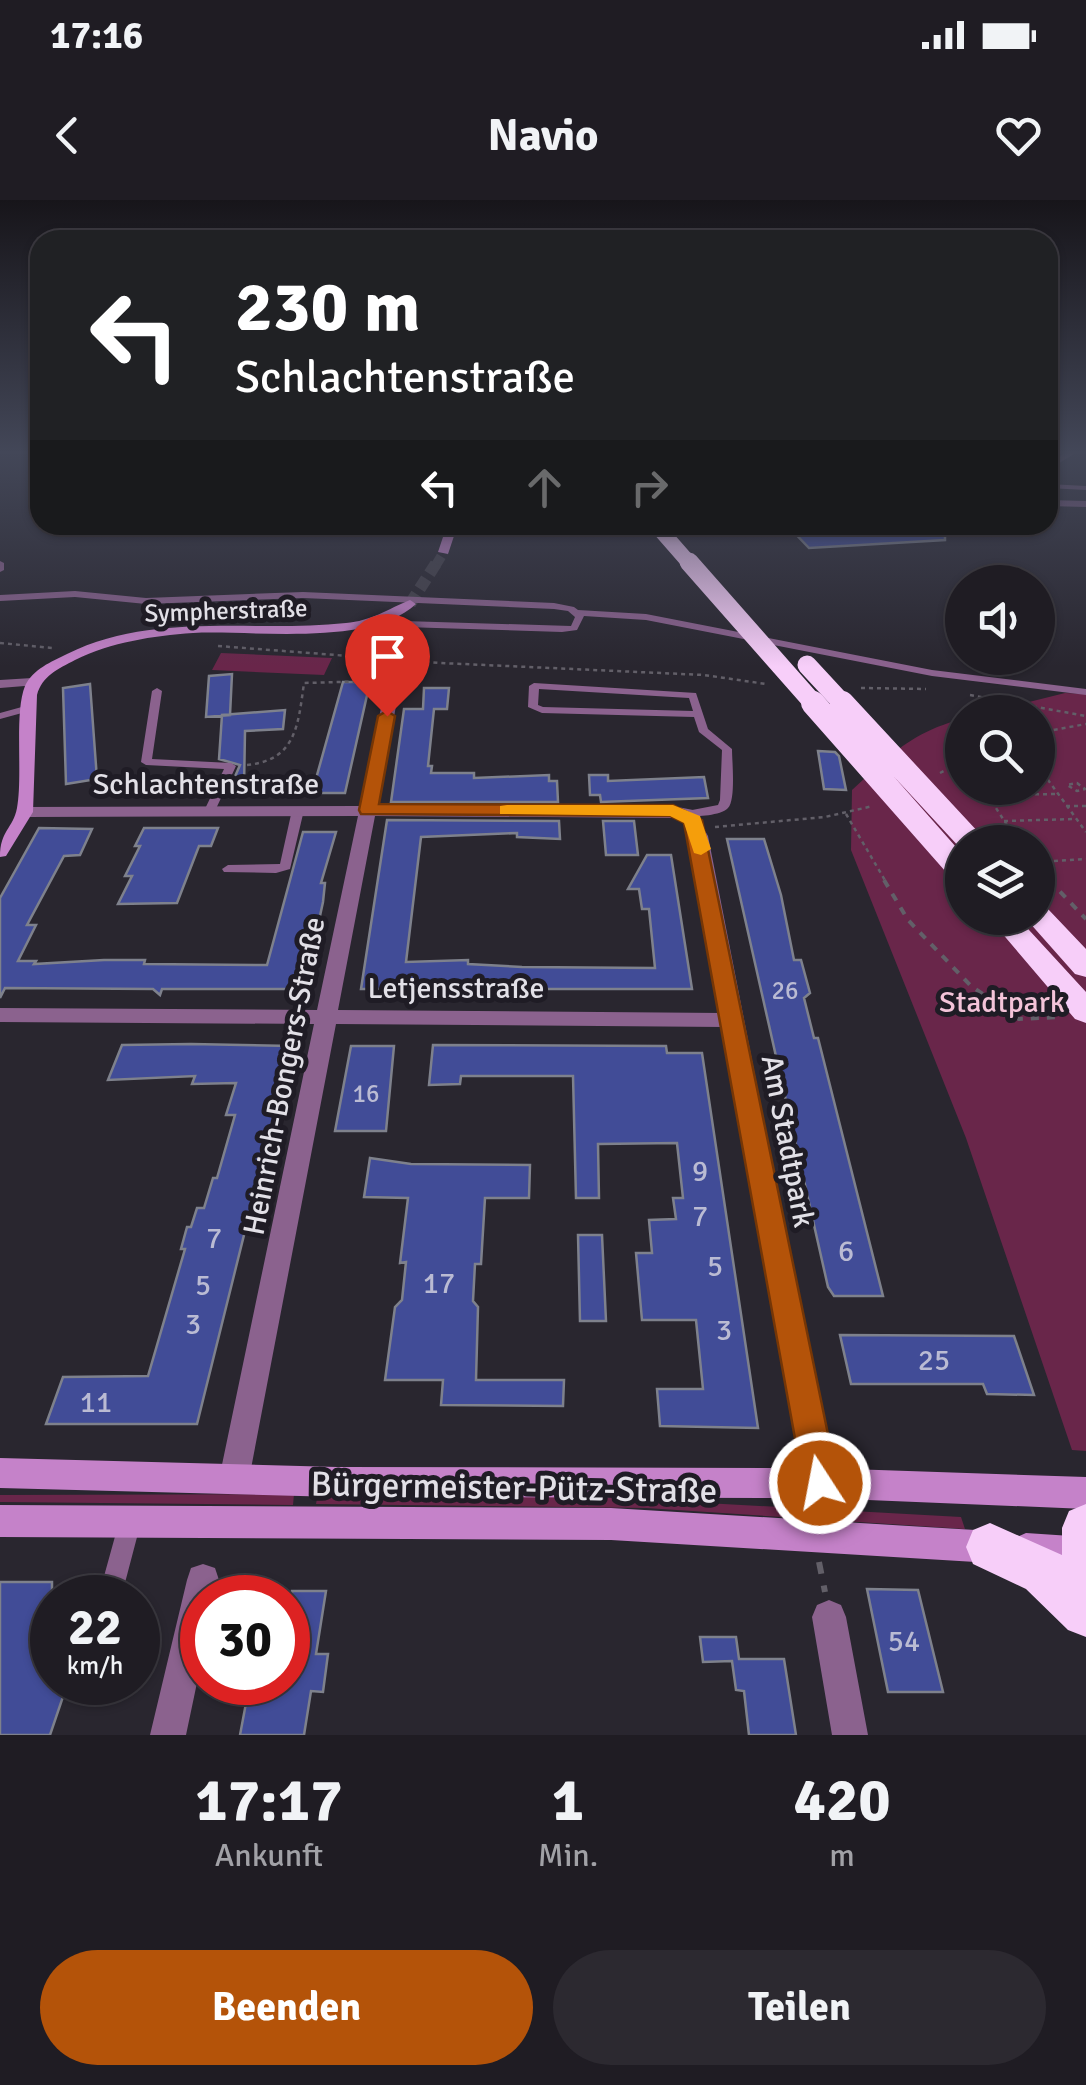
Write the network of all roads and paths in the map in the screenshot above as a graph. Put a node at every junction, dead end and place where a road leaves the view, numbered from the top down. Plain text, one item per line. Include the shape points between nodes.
1 (447, 535) edge
2 (665, 535) edge
3 (686, 535) edge
4 (444, 552) tunnel mouth
5 (0, 562) edge
6 (0, 570) edge
7 (0, 598) edge
8 (410, 604) tunnel mouth
9 (578, 614) junction
10 (370, 623) junction
11 (394, 639) dead end
12 (0, 643) edge
13 (207, 646) dead end
14 (408, 650) dead end
15 (77, 653) junction
16 (396, 658) junction
17 (406, 658) junction
18 (32, 682) junction
19 (386, 683) joint
20 (0, 684) edge
21 (776, 685) dead end
22 (857, 688) dead end
23 (937, 690) dead end
24 (157, 692) dead end
25 (1086, 692) edge
26 (963, 693) dead end
27 (30, 708) junction
28 (698, 714) junction
29 (0, 716) edge
30 (1086, 716) edge
31 (1086, 724) edge
32 (1055, 730) edge
33 (231, 766) junction
34 (1085, 786) edge
35 (1055, 787) edge
36 (1055, 790) edge
37 (1057, 794) joint
38 (993, 805) edge
39 (1065, 806) junction
40 (1086, 806) edge
41 (298, 810) junction
42 (368, 810) junction
43 (210, 811) junction
44 (25, 812) junction
45 (1075, 819) junction
46 (692, 820) junction
47 (1004, 822) junction
48 (955, 825) edge
49 (1006, 825) edge
50 (1085, 828) edge
51 (0, 852) edge
52 (945, 853) edge
53 (1086, 859) edge
54 (1055, 863) edge
55 (228, 870) dead end
56 (1055, 884) edge
57 (1086, 919) edge
58 (1055, 934) edge
59 (1016, 935) edge
60 (1086, 968) edge
61 (1079, 1014) edge
62 (0, 1015) edge
63 (327, 1018) junction
64 (732, 1020) junction
65 (0, 1474) edge
66 (234, 1479) junction
67 (820, 1483) junction
68 (1086, 1493) edge
69 (0, 1520) edge
70 (130, 1521) junction
71 (1086, 1528) edge
72 (814, 1538) junction
73 (990, 1547) junction
74 (1086, 1555) edge
75 (115, 1575) edge
76 (1086, 1612) edge
77 (830, 1617) joint
78 (180, 1682) edge
79 (168, 1735) edge
80 (850, 1735) edge

1 - 4 main road
2 - 52 highway, bridge
3 - 48 highway, bridge
5 - 6 lane
7 - 9 lane via 303,596 554,606
8 - 10 main road, Sympherstraße
9 - 10 lane via 578,624 562,629
9 - 25 lane via 646,617 932,673
10 - 15 main road, Sympherstraße via 149,633
11 - 16 path via 390,650
12 - 15 path
13 - 16 path
14 - 17 path
15 - 18 main road, Sympherstraße
16 - 17 path
17 - 21 path
18 - 20 street
18 - 27 main road
19 - 33 path via 304,682 297,725 280,756
19 - 42 street, Heinrich-Bongers-Straße
22 - 23 path
24 - 33 lane via 146,762
26 - 30 path
27 - 29 lane
27 - 44 main road
28 - 28 lane via 693,695 534,686 531,698 533,707 558,712
28 - 46 lane via 703,730 726,749 726,800
31 - 32 path
33 - 43 lane
34 - 35 path
36 - 37 path
37 - 39 path
38 - 47 path
39 - 40 path
39 - 45 path
41 - 42 street, Schlachtenstraße
41 - 43 street, Schlachtenstraße
41 - 55 lane via 286,866
42 - 46 street, Schlachtenstraße via 673,810
42 - 63 street, Heinrich-Bongers-Straße
43 - 44 street, Schlachtenstraße
44 - 51 main road
45 - 47 path
45 - 50 path
46 - 61 path via 846,814 908,920 971,986 1019,1020
46 - 64 street, Am Stadtpark
47 - 49 path
53 - 54 path
56 - 57 path
58 - 60 highway
59 - 61 highway
62 - 63 street, Letjensstraße
63 - 64 street, Letjensstraße
63 - 66 street, Heinrich-Bongers-Straße
64 - 67 street, Am Stadtpark
65 - 66 main road, Bürgermeister-Pütz-Straße
66 - 67 main road, Bürgermeister-Pütz-Straße
67 - 68 main road, Bürgermeister-Pütz-Straße
69 - 70 main road, Bürgermeister-Pütz-Straße
70 - 72 main road, Bürgermeister-Pütz-Straße via 515,1521
70 - 75 lane
71 - 74 highway
72 - 73 main road, Bürgermeister-Pütz-Straße
72 - 77 path
73 - 74 main road, Bürgermeister-Pütz-Straße
73 - 76 highway via 1041,1568
77 - 80 street
78 - 79 street

